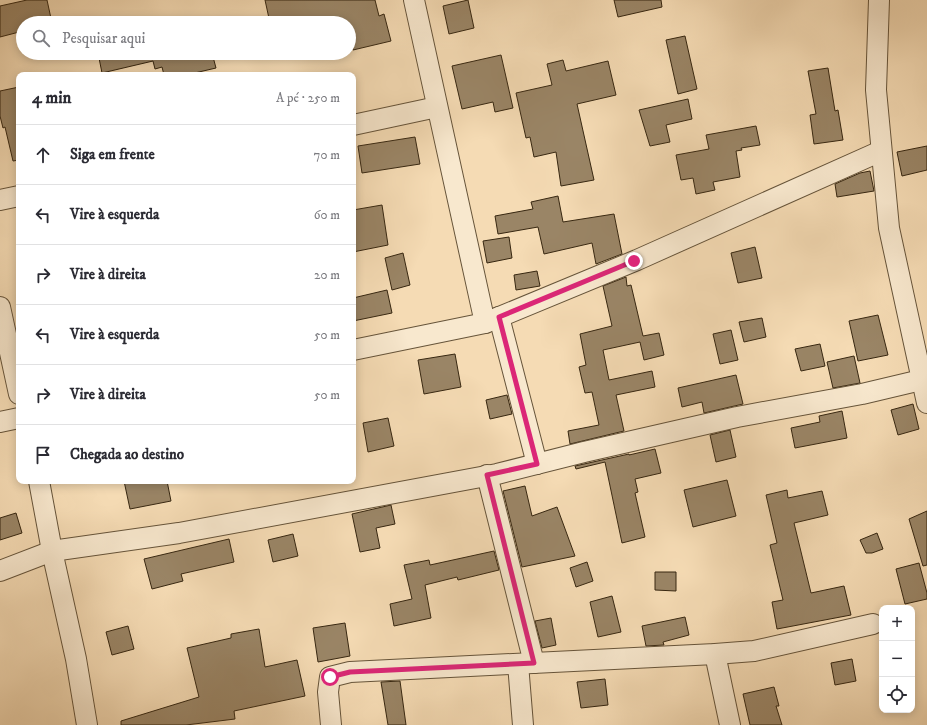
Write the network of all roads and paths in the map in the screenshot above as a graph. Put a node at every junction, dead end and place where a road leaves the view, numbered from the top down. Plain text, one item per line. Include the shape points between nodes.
1 (414, 0) edge
2 (879, 0) edge
3 (437, 107) junction
4 (878, 112) junction
5 (356, 124) edge
6 (881, 151) junction
7 (884, 176) junction
8 (16, 197) edge
9 (0, 200) edge
10 (0, 307) edge
11 (492, 320) junction
12 (356, 349) edge
13 (16, 380) edge
14 (921, 380) junction
15 (927, 403) edge
16 (16, 419) edge
17 (0, 422) edge
18 (537, 464) junction
19 (487, 475) junction
20 (40, 484) edge
21 (52, 551) junction
22 (0, 571) edge
23 (873, 624) dead end
24 (715, 654) junction
25 (526, 663) junction
26 (87, 725) edge
27 (331, 725) edge
28 (523, 725) edge
29 (730, 725) edge

1 - 3 street
2 - 4 street via 876,90
3 - 5 street
3 - 11 street
4 - 6 street
4 - 7 street
6 - 7 street
6 - 11 street via 638,260
7 - 14 street via 889,228
8 - 9 street
10 - 13 street
11 - 12 street
11 - 18 street
14 - 15 street
14 - 18 street via 862,394 737,417
16 - 17 street
18 - 19 street
19 - 21 street via 179,533
19 - 25 street
20 - 21 street
21 - 22 street
21 - 26 street via 76,659
23 - 24 street via 754,651
24 - 25 street
24 - 29 street
25 - 27 street via 350,672 330,677 328,692
25 - 28 street

